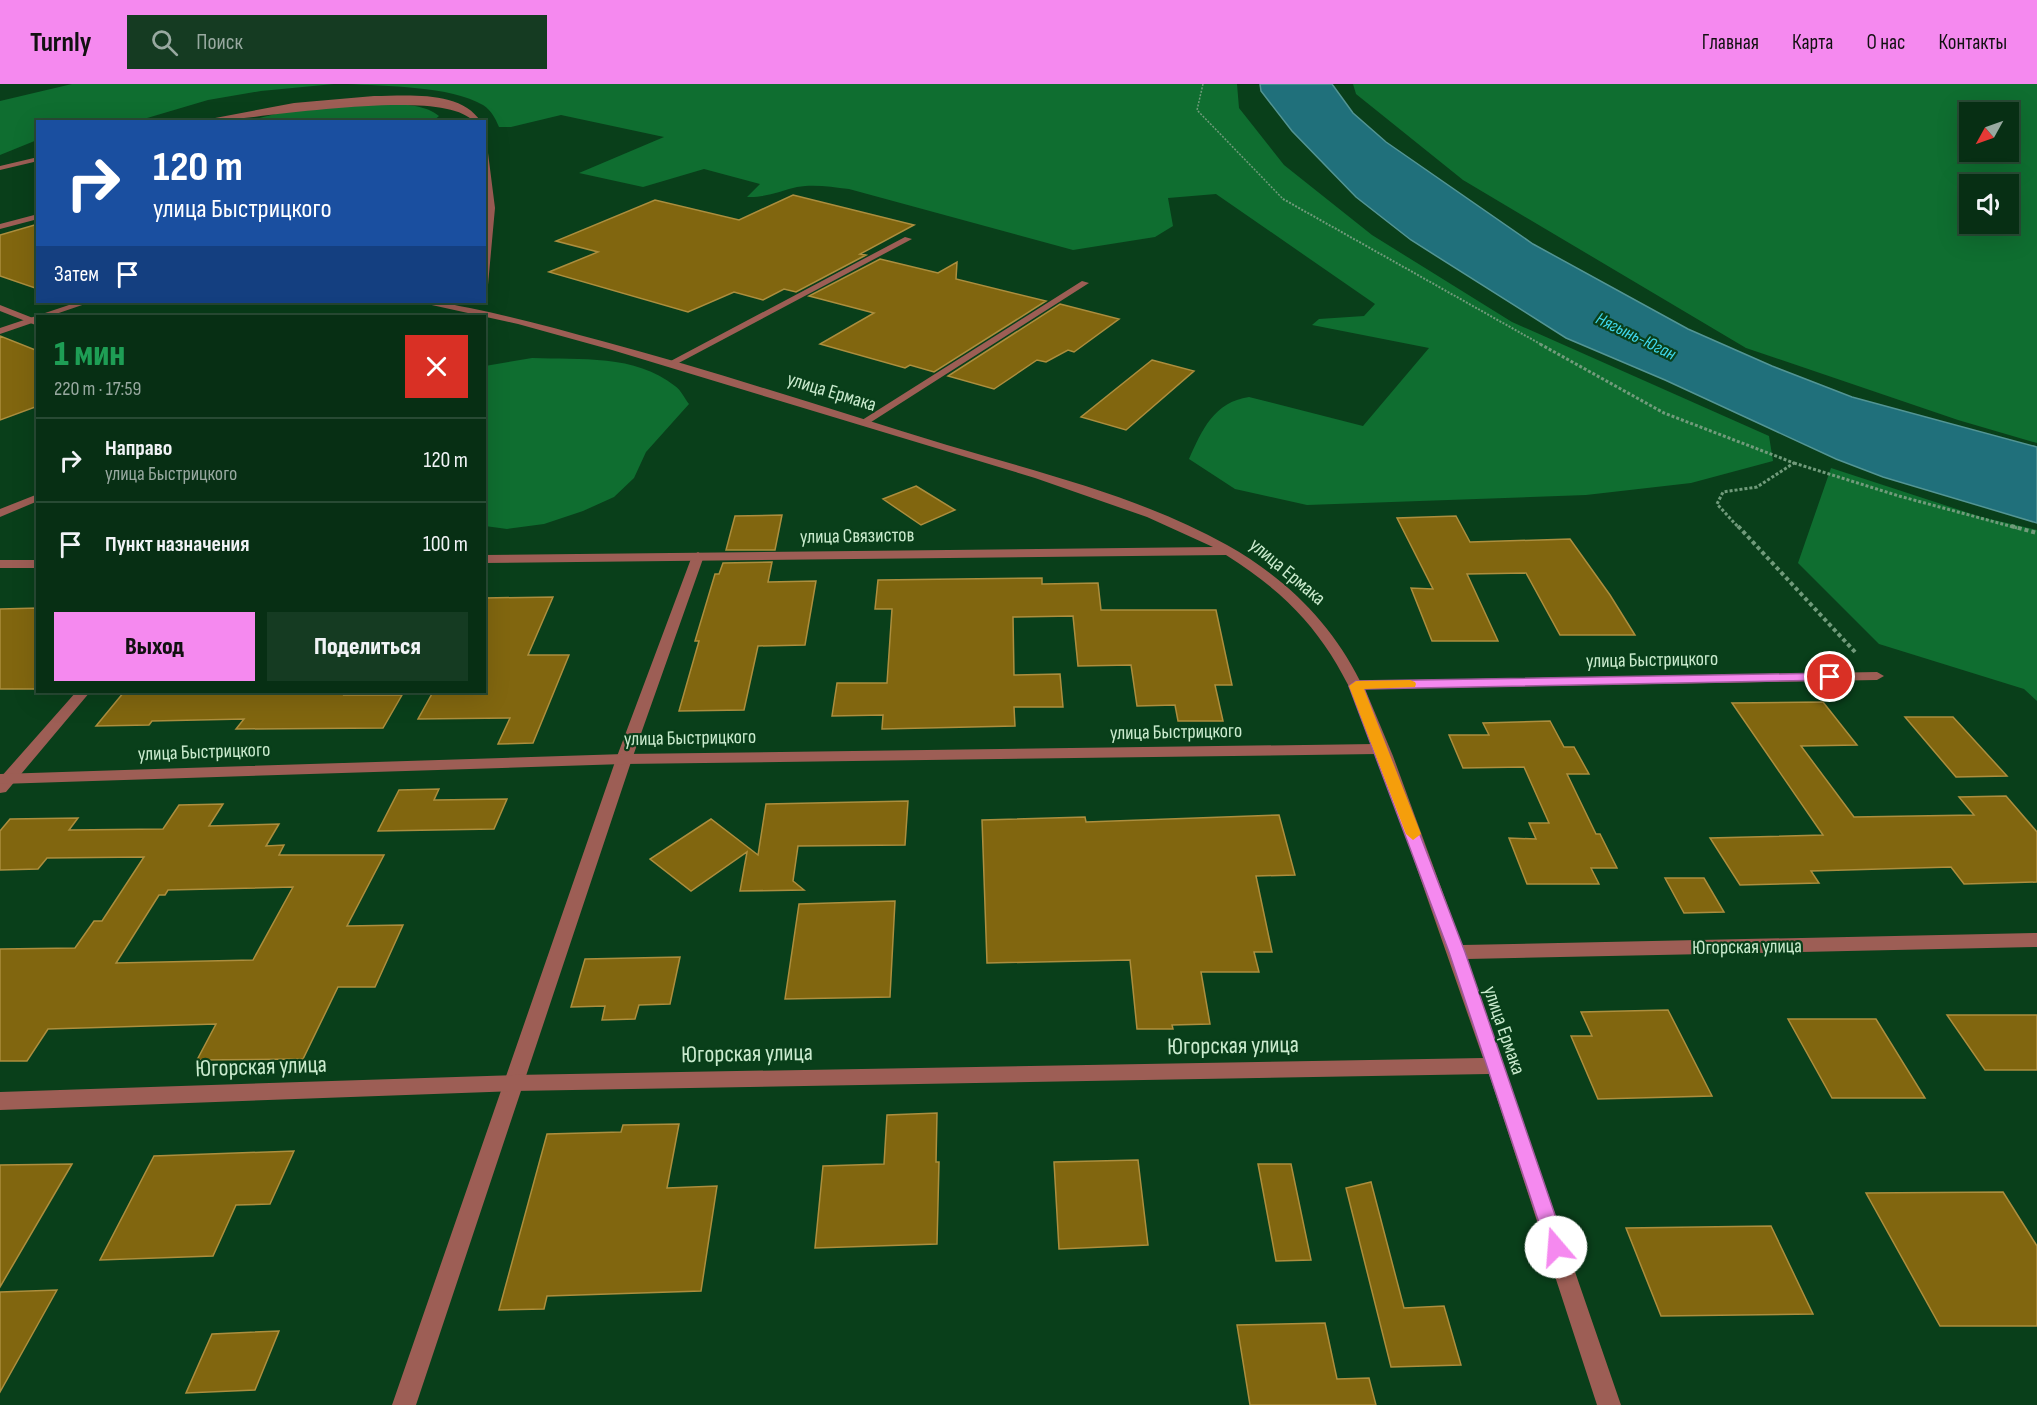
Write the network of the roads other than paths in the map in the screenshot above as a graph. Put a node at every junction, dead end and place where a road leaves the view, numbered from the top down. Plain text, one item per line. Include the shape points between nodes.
1 (208, 120) edge
2 (476, 120) edge
3 (36, 159) edge
4 (486, 163) edge
5 (0, 168) edge
6 (36, 217) edge
7 (0, 227) edge
8 (908, 239) dead end
9 (486, 263) edge
10 (1085, 283) dead end
11 (83, 303) edge
12 (426, 303) edge
13 (480, 303) edge
14 (0, 308) edge
15 (463, 314) edge
16 (45, 315) edge
17 (486, 317) edge
18 (35, 320) edge
19 (0, 331) edge
20 (670, 364) junction
21 (864, 422) junction
22 (36, 498) edge
23 (0, 513) edge
24 (1230, 551) junction
25 (698, 556) junction
26 (486, 559) edge
27 (0, 564) edge
28 (36, 564) edge
29 (1877, 676) road end
30 (1356, 686) junction
31 (82, 693) edge
32 (1382, 749) junction
33 (624, 759) junction
34 (3, 782) edge
35 (2037, 940) edge
36 (1457, 952) junction
37 (1496, 1066) junction
38 (514, 1083) junction
39 (0, 1101) edge
40 (404, 1405) edge
41 (1609, 1405) edge

1 - 2 street via 308,101 388,94 452,102
3 - 5 street
4 - 9 street via 491,208
6 - 7 street
8 - 20 street
10 - 21 street
11 - 16 street
12 - 15 street, улица Ермака
13 - 15 street
14 - 18 street
17 - 20 street, улица Ермака via 525,323
18 - 19 street
20 - 21 street, улица Ермака
21 - 24 street, улица Ермака via 1104,496
22 - 23 street
24 - 25 street, улица Связистов
24 - 30 street, улица Ермака via 1266,576 1315,620 1336,648
25 - 26 street, улица Связистов
25 - 33 street
27 - 28 street
29 - 30 street, улица Быстрицкого
30 - 32 street, улица Ермака
31 - 34 street
32 - 33 street, улица Быстрицкого
32 - 36 street, улица Ермака
33 - 34 street, улица Быстрицкого
33 - 38 street
35 - 36 street, Югорская улица
36 - 37 street, улица Ермака
37 - 38 street, Югорская улица
37 - 41 street, улица Ермака
38 - 39 street, Югорская улица
38 - 40 street

